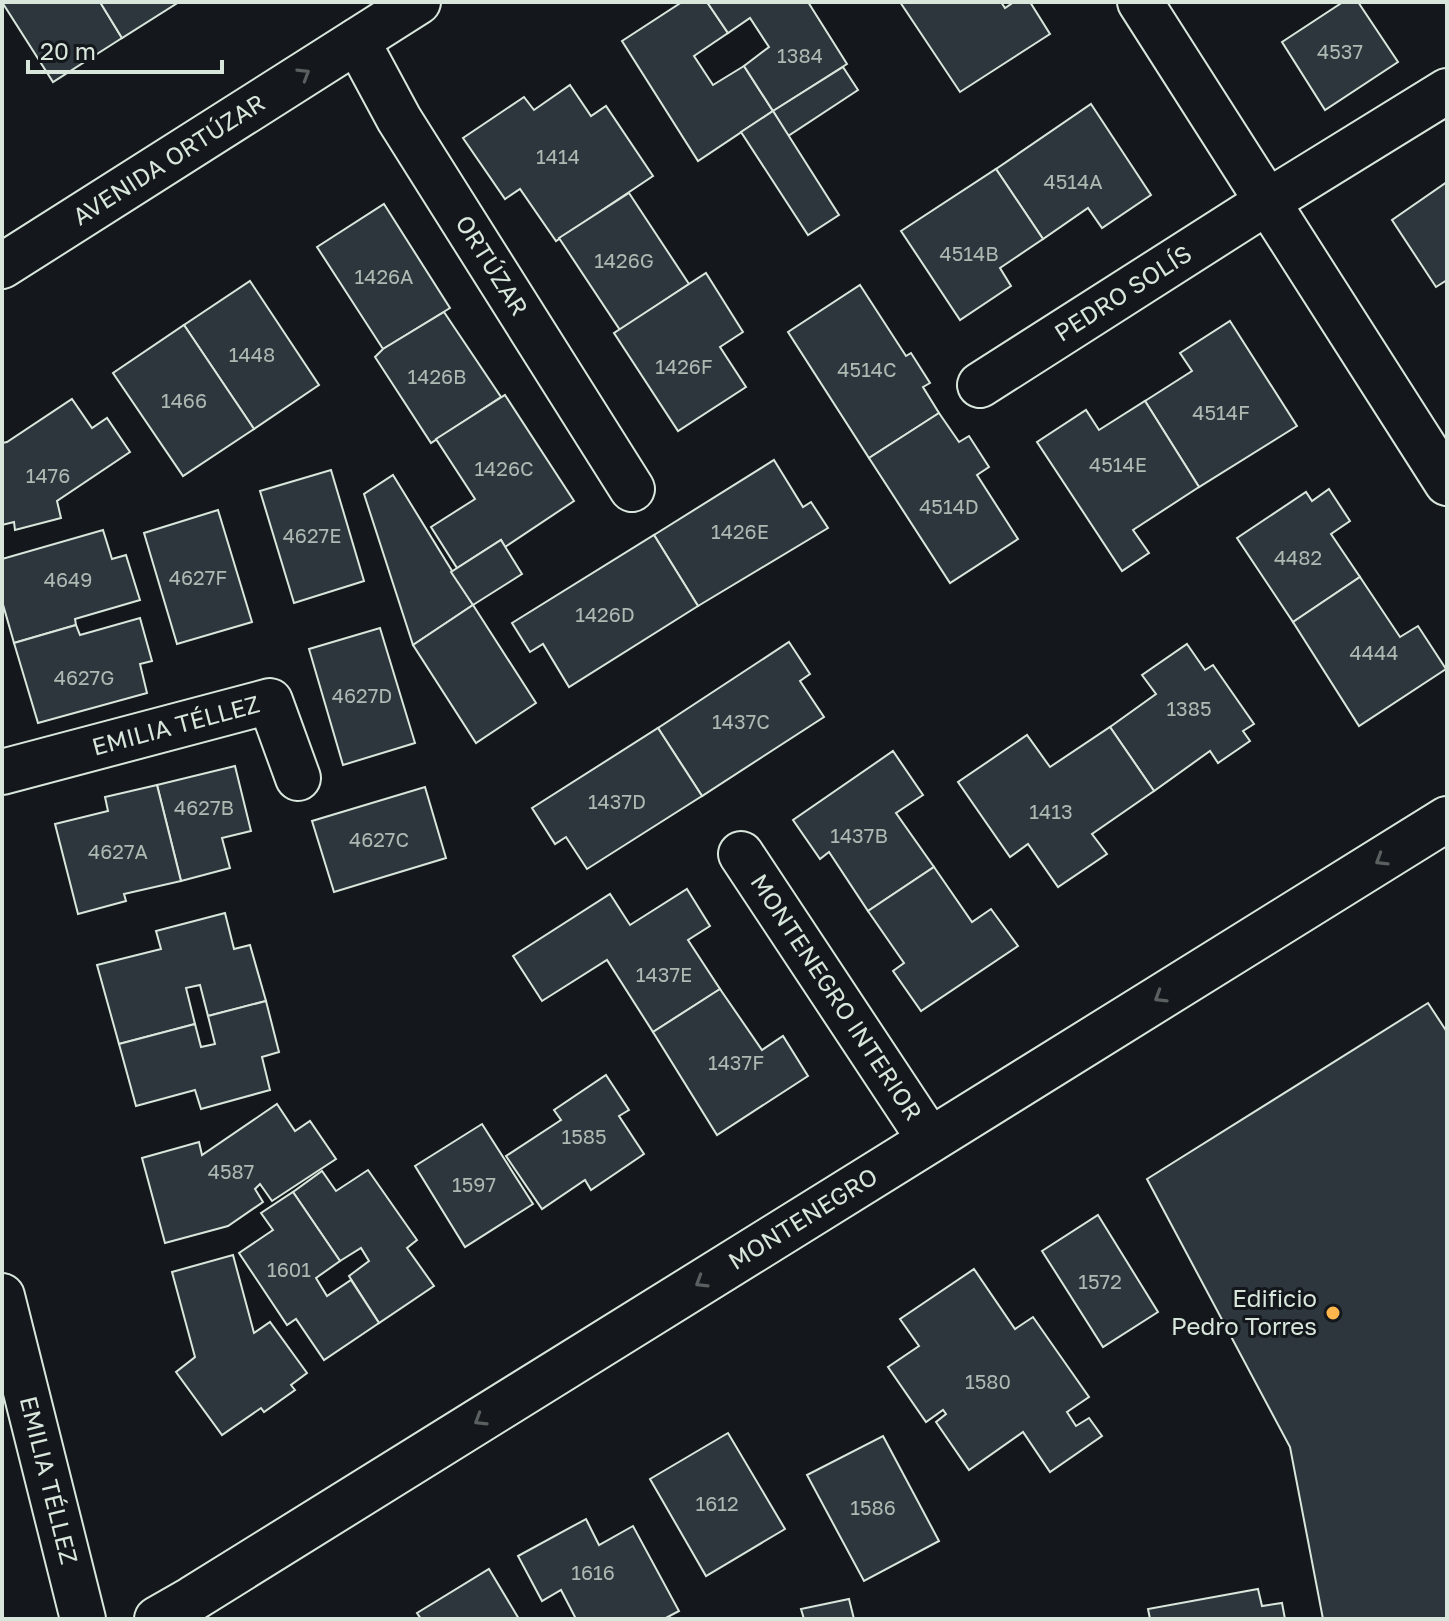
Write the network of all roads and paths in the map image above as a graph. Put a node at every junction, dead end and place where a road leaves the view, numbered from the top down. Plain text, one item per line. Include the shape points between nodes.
1 (418, 2) edge
2 (1140, 2) edge
3 (357, 41) junction
4 (1447, 91) edge
5 (1267, 202) junction
6 (2, 266) edge
7 (980, 385) dead end
8 (1447, 483) edge
9 (632, 489) dead end
10 (2, 772) edge
11 (298, 778) dead end
12 (1447, 819) edge
13 (741, 854) dead end
14 (930, 1140) junction
15 (2, 1296) edge
16 (181, 1612) edge
17 (83, 1619) edge

1 - 3 street, AVENIDA ORTÚZAR
2 - 5 street
6 -> 3 street, AVENIDA ORTÚZAR
3 - 9 street, ORTÚZAR via 399,119
4 - 5 street, PEDRO SOLÍS
5 - 7 street, PEDRO SOLÍS
5 - 8 street
10 - 11 street, EMILIA TÉLLEZ via 270,701
12 -> 14 street, MONTENEGRO
13 - 14 street, MONTENEGRO INTERIOR
14 -> 16 street, MONTENEGRO
15 - 17 street, EMILIA TÉLLEZ

